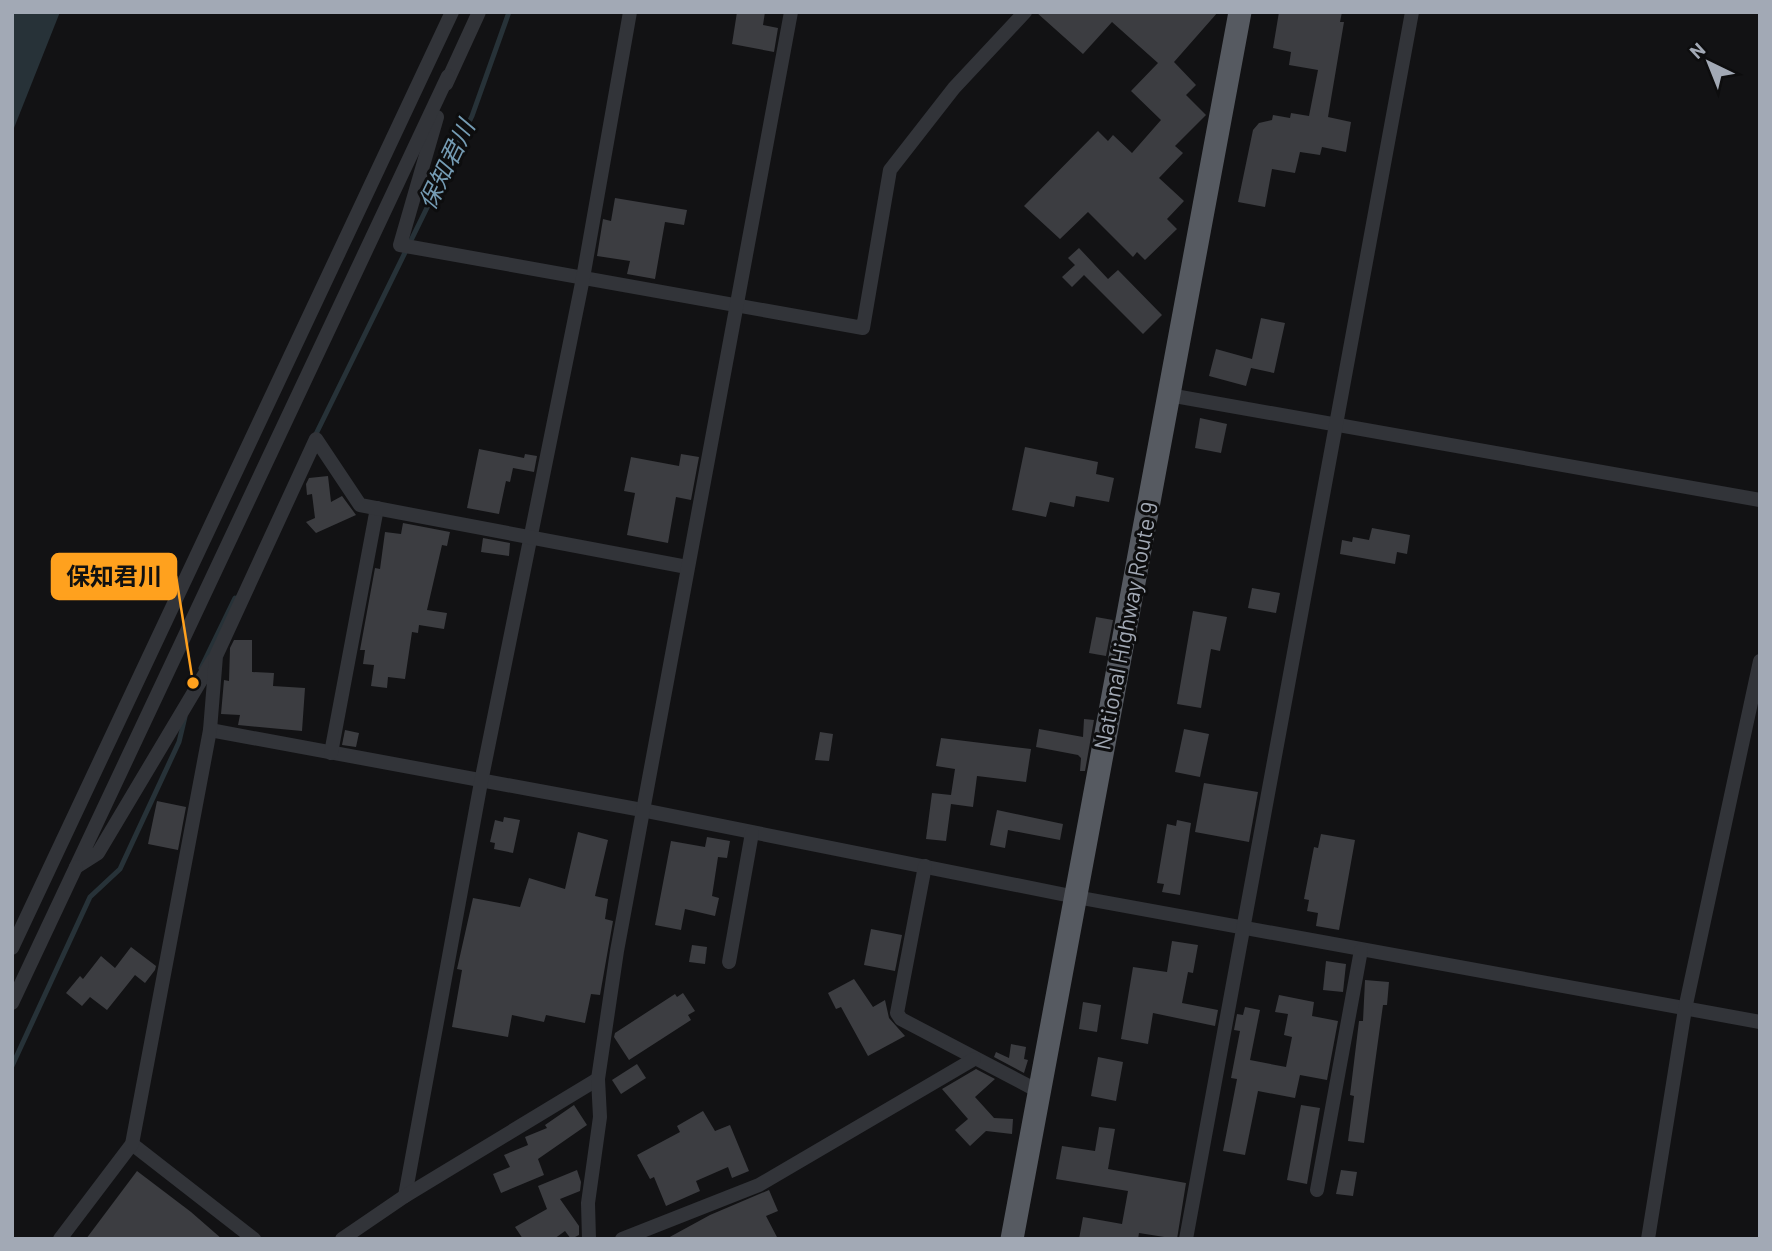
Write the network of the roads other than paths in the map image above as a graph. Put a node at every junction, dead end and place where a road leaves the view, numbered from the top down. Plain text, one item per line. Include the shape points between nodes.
1 (452, 12) edge
2 (479, 12) edge
3 (630, 12) edge
4 (791, 12) edge
5 (1025, 12) edge
6 (1240, 12) edge
7 (1412, 12) edge
8 (448, 76) junction
9 (583, 278) junction
10 (739, 307) junction
11 (1169, 395) junction
12 (1337, 427) junction
13 (1760, 500) edge
14 (377, 508) junction
15 (530, 536) junction
16 (687, 567) junction
17 (216, 656) junction
18 (1760, 661) edge
19 (210, 730) junction
20 (331, 753) junction
21 (481, 782) junction
22 (642, 810) junction
23 (752, 833) junction
24 (925, 866) junction
25 (76, 867) junction
26 (1076, 897) junction
27 (1244, 928) junction
28 (12, 948) edge
29 (1361, 950) junction
30 (729, 962) dead end
31 (12, 1003) edge
32 (1685, 1009) junction
33 (1760, 1022) edge
34 (974, 1059) junction
35 (598, 1079) junction
36 (1040, 1092) junction
37 (132, 1144) junction
38 (1317, 1190) dead end
39 (405, 1196) junction
40 (60, 1239) edge
41 (254, 1239) edge
42 (342, 1239) edge
43 (589, 1239) edge
44 (622, 1239) edge
45 (1012, 1239) edge
46 (1185, 1239) edge
47 (1648, 1239) edge

1 - 28 street
2 - 8 street
3 - 9 street
4 - 10 street
5 - 10 street via 954,88 890,170 863,328
6 - 11 highway, National Highway Route 9
7 - 12 street
8 - 9 street via 400,245
8 - 25 street
9 - 10 street
9 - 15 street
10 - 16 street
11 - 12 street
11 - 26 highway, National Highway Route 9
12 - 13 street
12 - 27 street
14 - 15 street
14 - 17 street via 360,505 316,439
14 - 20 street
15 - 16 street
15 - 21 street
16 - 22 street
17 - 19 street
17 - 25 street via 99,853
18 - 32 street
19 - 20 street
19 - 37 street
20 - 21 street
21 - 22 street
21 - 39 street
22 - 23 street
22 - 35 street
23 - 24 street
23 - 30 street
24 - 26 street
24 - 34 street via 897,1013
25 - 31 street
26 - 27 street
26 - 36 highway, National Highway Route 9
27 - 29 street
27 - 46 street
29 - 32 street
29 - 38 street
32 - 33 street
32 - 47 street
34 - 36 street
34 - 44 street via 759,1185
35 - 39 street
35 - 43 street via 600,1117 588,1203
36 - 45 highway, National Highway Route 9
37 - 40 street
37 - 41 street
39 - 42 street

